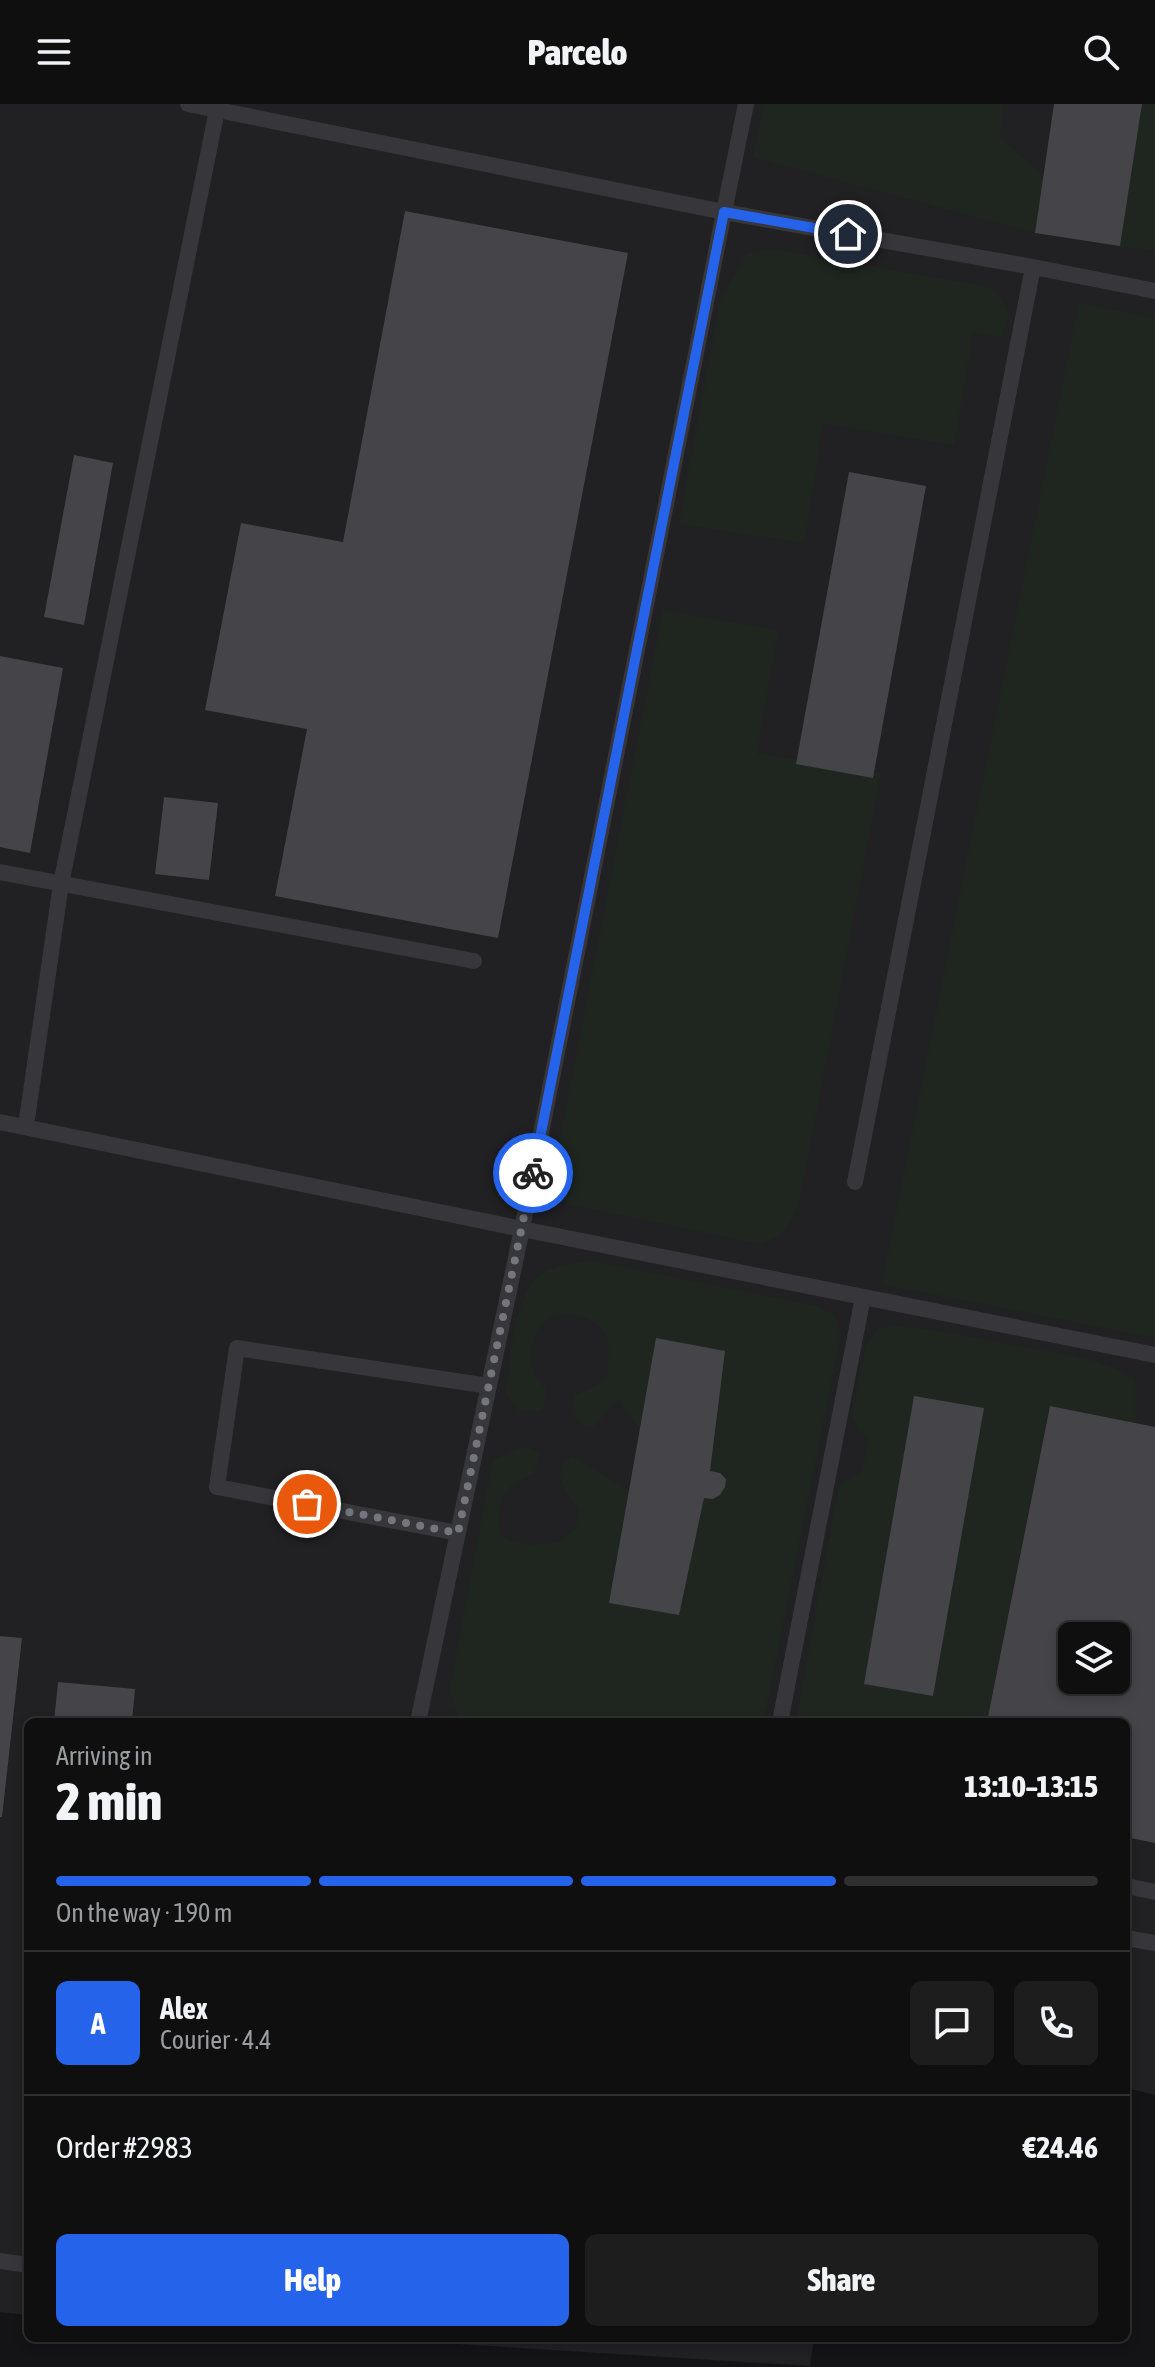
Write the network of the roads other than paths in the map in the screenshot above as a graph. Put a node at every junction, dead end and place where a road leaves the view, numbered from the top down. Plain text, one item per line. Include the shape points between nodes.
1 (188, 104) edge
2 (746, 104) edge
3 (217, 110) junction
4 (266, 112) edge
5 (724, 212) junction
6 (1033, 267) junction
7 (1155, 291) edge
8 (0, 872) edge
9 (61, 884) junction
10 (474, 961) dead end
11 (0, 1122) edge
12 (26, 1126) junction
13 (855, 1182) dead end
14 (522, 1229) junction
15 (863, 1297) junction
16 (1155, 1355) edge
17 (489, 1386) junction
18 (458, 1533) junction
19 (419, 1718) edge
20 (781, 1718) edge
21 (1130, 1887) edge
22 (1155, 1892) edge
23 (1130, 1939) edge
24 (1155, 1943) edge
25 (0, 2261) edge
26 (24, 2264) edge

1 - 3 lane
2 - 5 lane
3 - 4 lane
3 - 9 lane
4 - 5 lane
5 - 6 lane
5 - 14 lane
6 - 7 lane
6 - 13 lane
8 - 9 lane
9 - 10 lane
9 - 12 lane
11 - 12 lane
12 - 14 lane
14 - 15 lane
14 - 17 lane
15 - 16 lane
15 - 20 lane
17 - 18 lane
17 - 18 lane via 237,1348 217,1487
18 - 19 lane
21 - 22 lane
23 - 24 lane
25 - 26 lane

